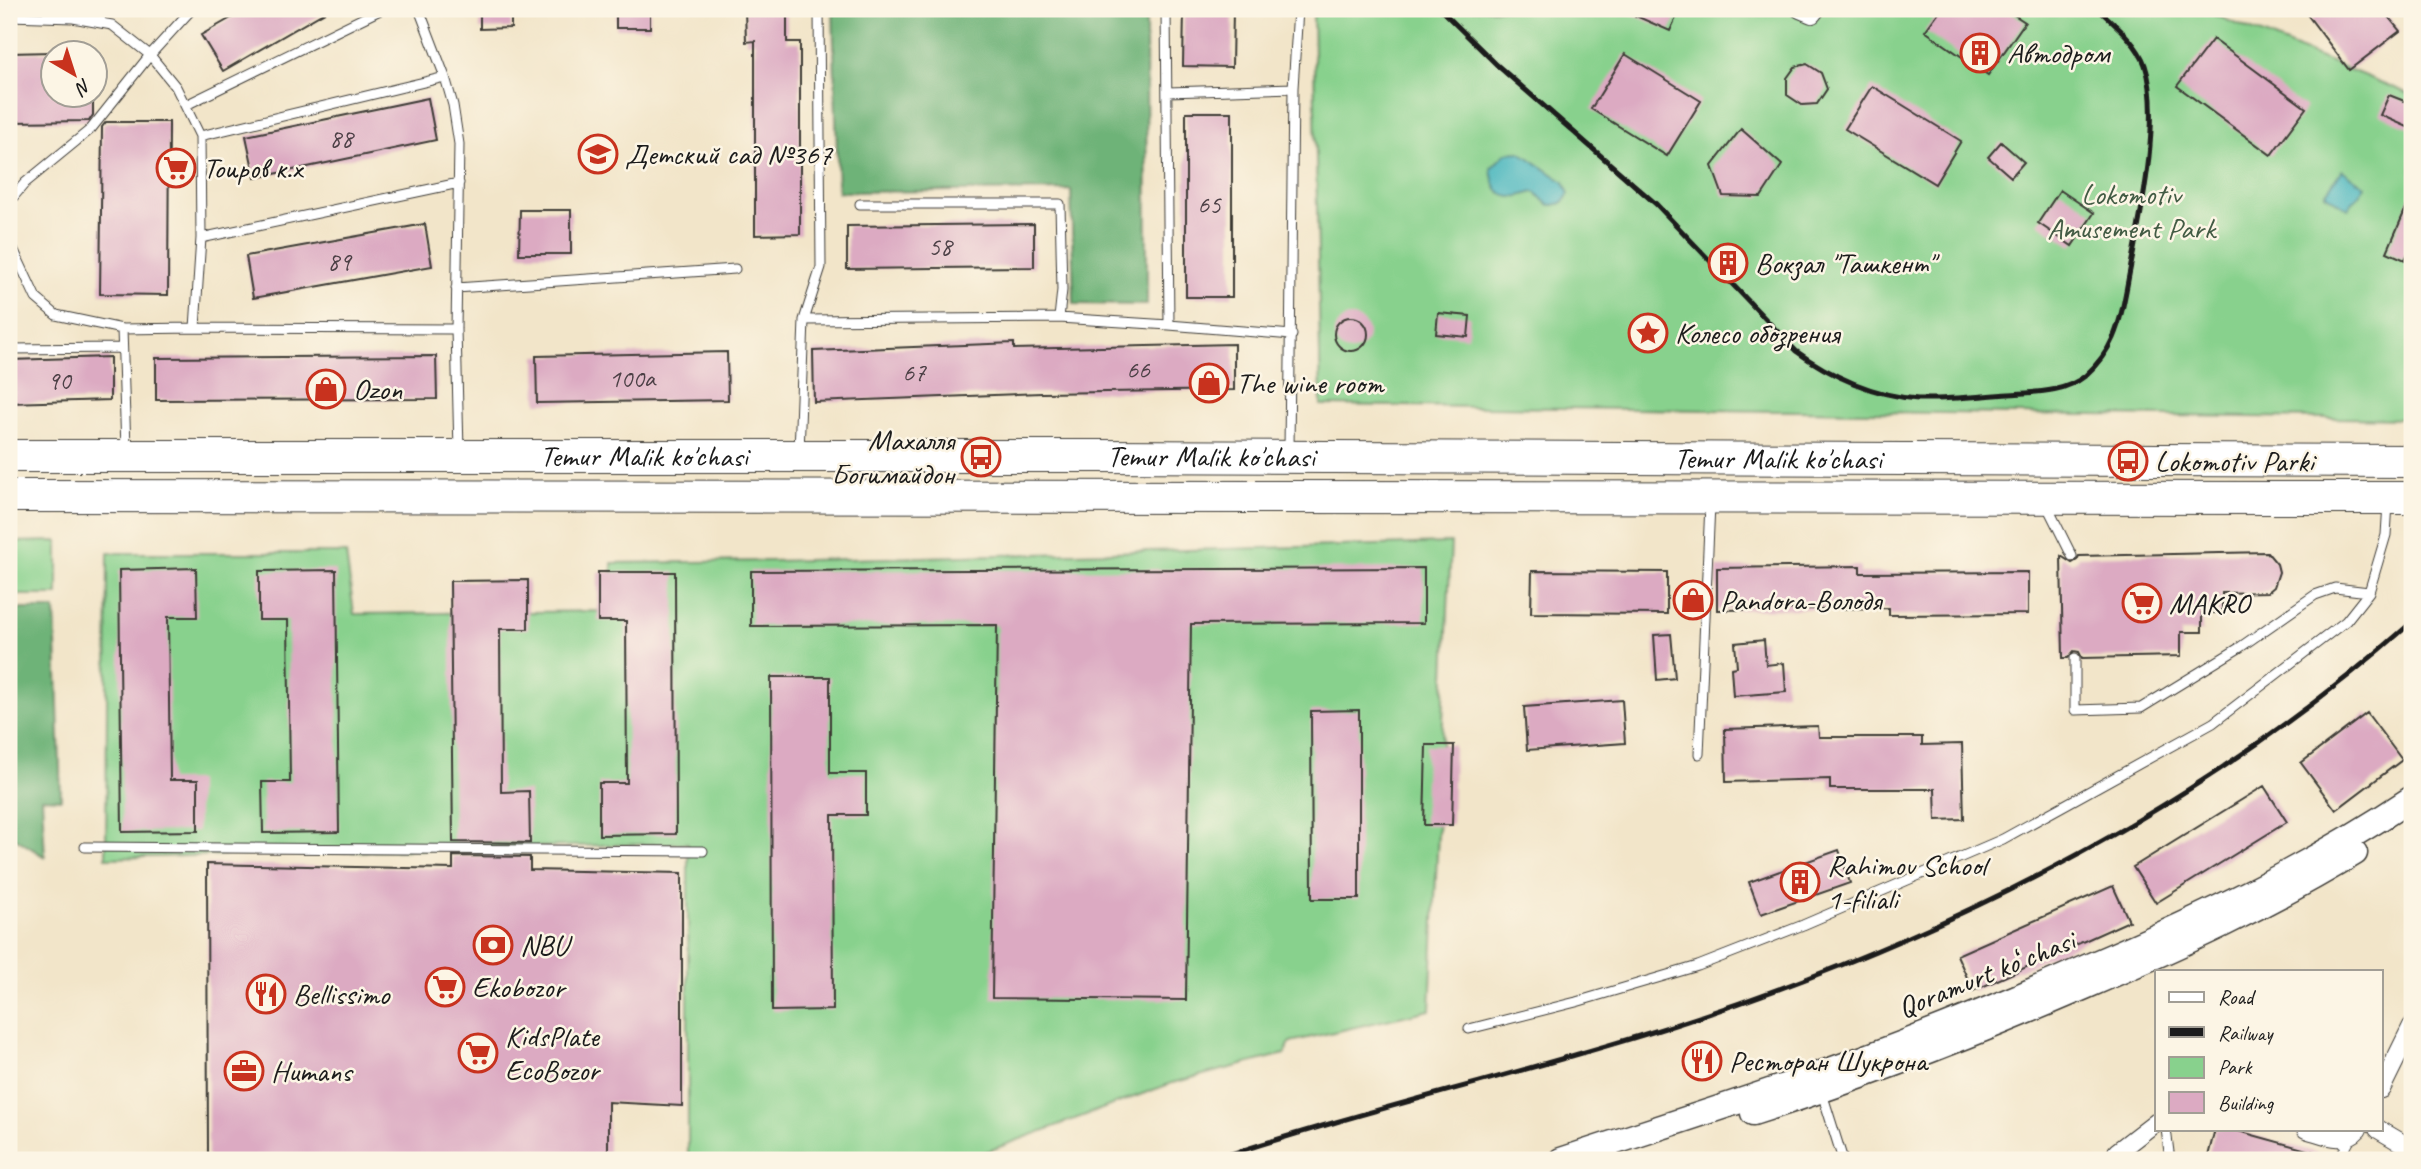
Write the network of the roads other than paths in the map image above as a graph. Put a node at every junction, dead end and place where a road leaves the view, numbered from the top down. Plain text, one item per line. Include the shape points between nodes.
1 (77, 9) edge
2 (192, 9) edge
3 (382, 9) edge
4 (419, 9) edge
5 (819, 9) edge
6 (1166, 9) edge
7 (1297, 9) edge
8 (1800, 9) edge
9 (1816, 9) edge
10 (9, 16) edge
11 (112, 26) junction
12 (150, 55) junction
13 (445, 77) junction
14 (1293, 88) junction
15 (1168, 92) junction
16 (186, 105) junction
17 (200, 136) junction
18 (459, 183) junction
19 (9, 202) edge
20 (860, 204) dead end
21 (201, 238) junction
22 (9, 240) edge
23 (735, 269) dead end
24 (456, 288) junction
25 (1059, 318) junction
26 (804, 320) junction
27 (1169, 325) junction
28 (195, 328) junction
29 (122, 329) junction
30 (456, 329) junction
31 (1292, 335) junction
32 (122, 348) junction
33 (9, 349) edge
34 (2412, 446) edge
35 (9, 456) edge
36 (126, 456) junction
37 (459, 457) junction
38 (799, 457) junction
39 (953, 457) junction
40 (1149, 457) junction
41 (1289, 459) junction
42 (2378, 461) junction
43 (2412, 461) edge
44 (9, 496) edge
45 (951, 497) junction
46 (1148, 497) junction
47 (1710, 498) junction
48 (2043, 498) junction
49 (2401, 498) edge
50 (2072, 556) dead end
51 (2369, 592) junction
52 (2075, 658) dead end
53 (1699, 754) dead end
54 (2412, 798) edge
55 (2412, 817) edge
56 (85, 847) dead end
57 (703, 851) dead end
58 (2412, 1026) edge
59 (1469, 1029) dead end
60 (2382, 1086) edge
61 (1822, 1091) junction
62 (2155, 1123) edge
63 (2166, 1130) edge
64 (2310, 1130) edge
65 (2380, 1130) edge
66 (2355, 1132) edge
67 (2412, 1149) edge
68 (2117, 1152) dead end
69 (1561, 1160) edge
70 (1606, 1160) edge
71 (1843, 1160) edge
72 (2170, 1160) edge
73 (2339, 1160) edge

1 - 11 lane
2 - 12 lane
3 - 16 lane
4 - 13 lane
5 - 26 lane via 821,267
6 - 15 lane
7 - 14 lane
8 - 9 street via 1812,14
10 - 11 lane via 73,18
11 - 12 lane
12 - 16 lane
12 - 19 lane via 91,129 25,183
13 - 17 lane
13 - 18 lane via 456,124
14 - 15 lane
14 - 31 lane
15 - 27 lane
16 - 17 lane
17 - 21 lane
18 - 21 lane
18 - 24 lane
20 - 25 lane via 1060,204
21 - 28 lane
22 - 29 lane via 36,298 56,315
23 - 24 lane
24 - 30 lane
25 - 26 lane
25 - 27 lane
26 - 38 lane
27 - 31 lane
28 - 29 lane
28 - 30 lane
29 - 32 lane
30 - 37 lane
31 - 41 lane
32 - 33 lane
32 - 36 lane
34 - 42 street
35 - 36 highway, Temur Malik ko'chasi
36 - 37 highway, Temur Malik ko'chasi
37 - 38 highway, Temur Malik ko'chasi
38 - 39 highway, Temur Malik ko'chasi
39 - 40 highway, Temur Malik ko'chasi
39 - 45 highway
40 - 41 highway, Temur Malik ko'chasi
40 - 46 highway
41 - 42 highway, Temur Malik ko'chasi
42 - 43 highway, Temur Malik ko'chasi
44 - 45 highway, Temur Malik ko'chasi
45 - 46 highway, Temur Malik ko'chasi
46 - 47 highway, Temur Malik ko'chasi
47 - 48 highway, Temur Malik ko'chasi
47 - 53 lane
48 - 49 highway, Temur Malik ko'chasi
48 - 50 lane
49 - 51 lane
51 - 52 lane via 2335,588 2315,595 2141,708 2076,710
51 - 59 lane via 2346,621 2213,723 2003,839 1698,966
54 - 69 main road, Qoramurt koʻchasi via 2244,896 2040,988 1858,1060
55 - 61 main road, Qoramurt koʻchasi via 2306,883 2193,941 2007,1021
56 - 57 lane
58 - 60 street
61 - 70 main road, Qoramurt koʻchasi
61 - 71 lane
62 - 68 street
63 - 72 lane
64 - 66 street via 2342,1139
65 - 67 street
66 - 73 lane

